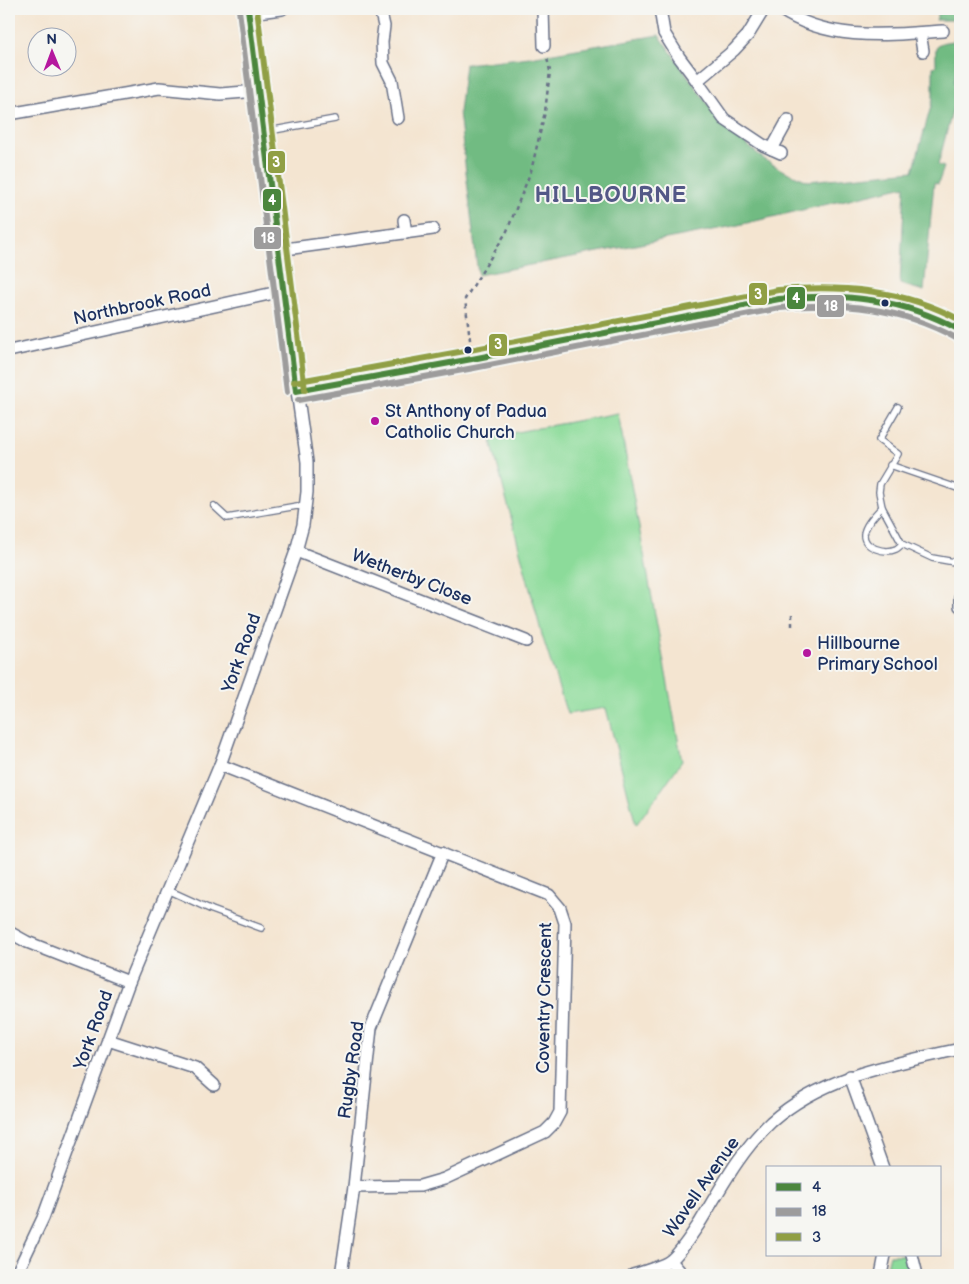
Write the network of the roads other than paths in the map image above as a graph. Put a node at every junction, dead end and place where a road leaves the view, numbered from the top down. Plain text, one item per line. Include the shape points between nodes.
1 (282, 9) edge
2 (380, 9) edge
3 (543, 9) edge
4 (660, 9) edge
5 (764, 9) edge
6 (780, 9) edge
7 (248, 11) edge
8 (943, 32) dead end
9 (920, 33) junction
10 (544, 46) road end
11 (923, 51) dead end
12 (697, 81) junction
13 (258, 91) junction
14 (9, 114) edge
15 (398, 118) dead end
16 (335, 119) dead end
17 (788, 120) dead end
18 (263, 132) junction
19 (404, 220) dead end
20 (433, 229) dead end
21 (406, 233) junction
22 (278, 250) junction
23 (283, 291) junction
24 (960, 330) edge
25 (9, 351) edge
26 (296, 391) junction
27 (898, 407) dead end
28 (890, 465) junction
29 (960, 489) edge
30 (214, 506) dead end
31 (882, 507) junction
32 (305, 508) junction
33 (902, 544) junction
34 (296, 551) junction
35 (960, 563) edge
36 (960, 597) edge
37 (960, 606) edge
38 (518, 641) dead end
39 (220, 765) junction
40 (443, 852) junction
41 (168, 890) junction
42 (261, 928) dead end
43 (9, 932) edge
44 (129, 982) junction
45 (108, 1040) junction
46 (960, 1049) edge
47 (850, 1076) junction
48 (214, 1085) dead end
49 (882, 1166) edge
50 (354, 1187) junction
51 (885, 1256) edge
52 (912, 1256) edge
53 (671, 1260) junction
54 (16, 1275) edge
55 (341, 1275) edge
56 (633, 1275) edge
57 (683, 1275) edge
58 (881, 1275) edge
59 (916, 1275) edge

1 - 7 street
2 - 15 street via 384,26 383,63 392,82
3 - 10 street
4 - 12 street via 664,33
5 - 12 street via 748,35
6 - 9 street via 802,21 835,32
7 - 13 street, York Road
8 - 9 street
9 - 11 street
12 - 17 street via 724,119 776,151
13 - 14 street via 220,94 159,88
13 - 18 street, York Road
16 - 18 lane
18 - 22 street, York Road
19 - 21 street
20 - 21 street
21 - 22 street
22 - 23 street, York Road
23 - 25 street, Northbrook Road
23 - 26 street, York Road
24 - 26 street via 923,312 875,300 809,296
26 - 32 street, York Road via 307,462
27 - 28 lane via 879,440 898,454
28 - 29 lane
28 - 31 lane via 880,484
30 - 32 lane via 227,518 297,506
31 - 33 lane
31 - 33 lane via 866,527 865,540 870,546 887,551
32 - 34 street, York Road
33 - 35 lane via 932,558
34 - 38 street, Wetherby Close
34 - 39 street, York Road
36 - 37 street
39 - 40 street, Coventry Crescent
39 - 41 street, York Road
40 - 50 street, Rugby Road via 372,1028
40 - 50 street, Coventry Crescent via 549,896 560,908 565,924 560,1112 545,1132 444,1179 420,1186
41 - 42 lane
41 - 44 street, York Road
43 - 44 street
44 - 45 street, York Road
45 - 48 street via 195,1068
45 - 54 street, York Road via 43,1218
46 - 47 street, Wavell Avenue
47 - 49 street
47 - 53 street, Wavell Avenue via 806,1097 771,1122 737,1160 690,1237
50 - 55 street, Rugby Road
51 - 58 street
52 - 59 street
53 - 56 street, Wavell Avenue
53 - 57 street

